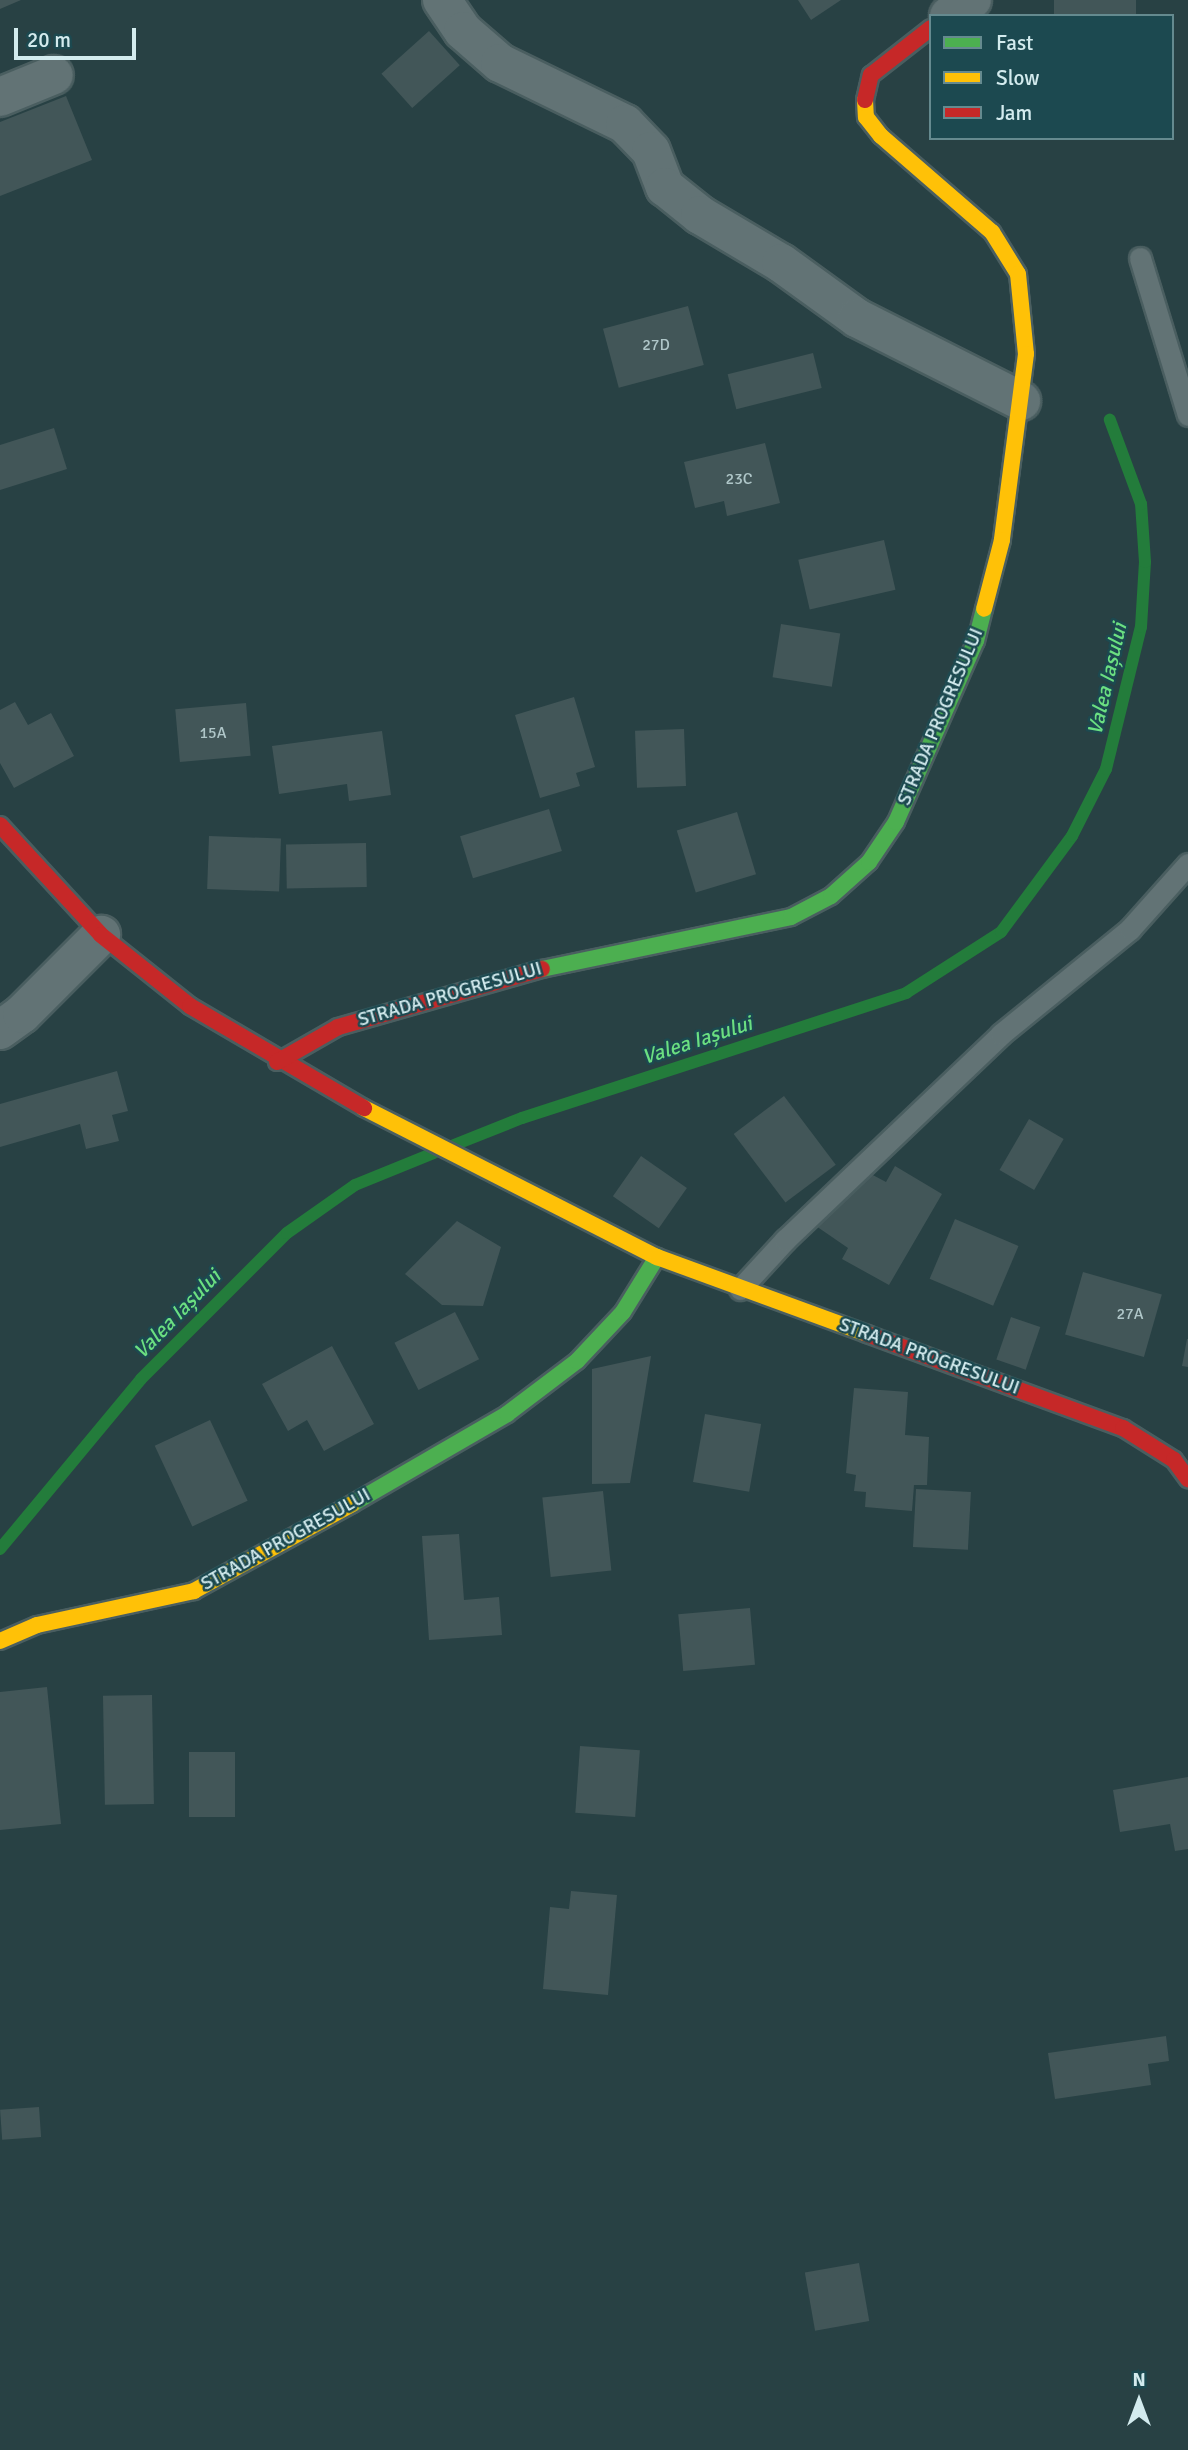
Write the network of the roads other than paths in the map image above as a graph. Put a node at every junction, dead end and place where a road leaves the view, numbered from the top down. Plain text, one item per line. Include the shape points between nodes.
1 (442, 0) edge
2 (972, 0) edge
3 (952, 14) edge
4 (929, 30) edge
5 (54, 75) dead end
6 (0, 97) edge
7 (1140, 258) dead end
8 (1021, 401) junction
9 (1188, 415) edge
10 (0, 825) edge
11 (1188, 864) edge
12 (101, 935) junction
13 (0, 1030) edge
14 (277, 1062) junction
15 (657, 1257) junction
16 (740, 1289) junction
17 (1183, 1466) edge
18 (0, 1641) edge

1 - 8 street via 463,31 500,62 625,124 651,151 665,187 700,215 857,318
2 - 3 street
4 - 8 street, STRADA PROGRESULUI via 871,75 865,91 866,117 881,136 992,232 1018,274 1026,318
5 - 6 street
7 - 9 lane
8 - 14 street, STRADA PROGRESULUI via 1002,540 976,641 922,771 869,862 831,895 764,926 579,959 338,1027
10 - 12 street, STRADA PROGRESULUI
11 - 16 lane via 1130,929 1001,1034 785,1240
12 - 13 street
12 - 14 street, STRADA PROGRESULUI via 190,1006
14 - 15 street, STRADA PROGRESULUI
15 - 16 street, STRADA PROGRESULUI
15 - 18 street, STRADA PROGRESULUI via 623,1312 577,1361 506,1413 376,1490 194,1591 37,1625
16 - 17 street, STRADA PROGRESULUI via 1123,1428

